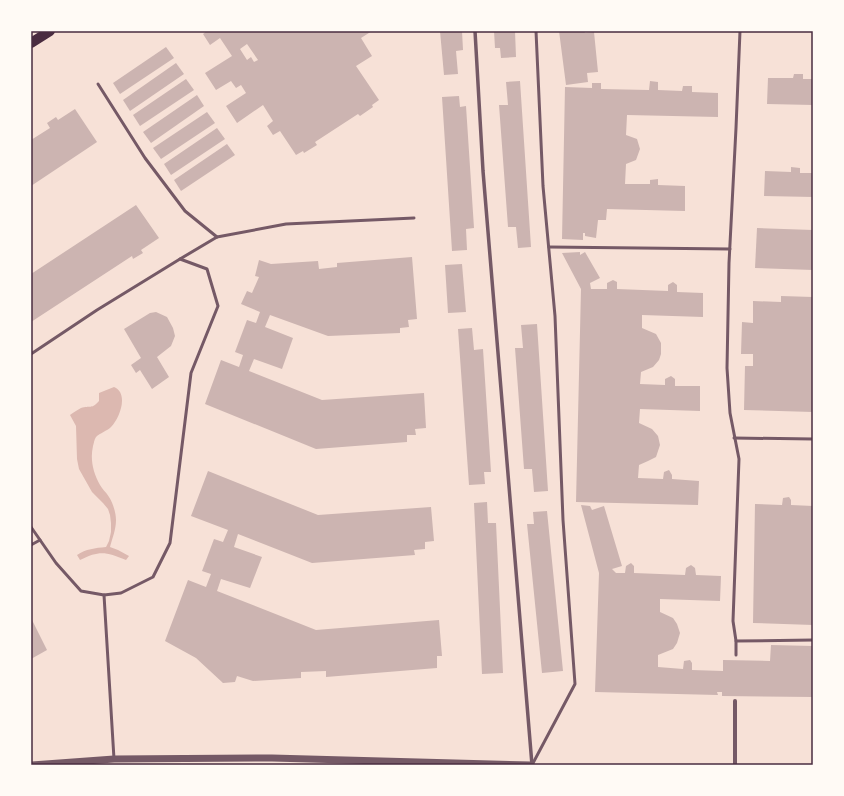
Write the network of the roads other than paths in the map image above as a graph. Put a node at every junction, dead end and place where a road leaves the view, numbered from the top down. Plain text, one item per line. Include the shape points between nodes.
1 (50, 31) edge
2 (475, 31) edge
3 (536, 31) edge
4 (740, 31) edge
5 (31, 44) edge
6 (98, 84) dead end
7 (414, 218) dead end
8 (217, 237) junction
9 (549, 247) junction
10 (730, 250) junction
11 (180, 259) junction
12 (31, 354) edge
13 (734, 438) junction
14 (813, 439) edge
15 (31, 527) edge
16 (40, 540) junction
17 (31, 545) edge
18 (104, 595) junction
19 (813, 640) edge
20 (736, 641) junction
21 (736, 655) dead end
22 (735, 701) dead end
23 (114, 759) junction
24 (32, 765) edge
25 (532, 765) edge
26 (734, 765) edge

1 - 5 main road
2 - 25 street via 484,179
3 - 9 lane via 543,186
4 - 10 lane
6 - 8 lane via 145,158 185,211
7 - 8 lane via 286,224
8 - 11 lane
9 - 10 lane
9 - 25 lane via 555,316 563,520 575,684
10 - 13 lane via 727,368
11 - 12 lane
11 - 18 lane via 207,269 218,306 191,373 170,543 153,577 121,593
13 - 14 lane
13 - 20 lane via 738,459 733,621
15 - 16 lane
16 - 17 lane
16 - 18 lane via 56,564 82,591
18 - 23 lane
19 - 20 lane
20 - 21 lane
22 - 26 street
23 - 24 street
23 - 25 street via 272,758

